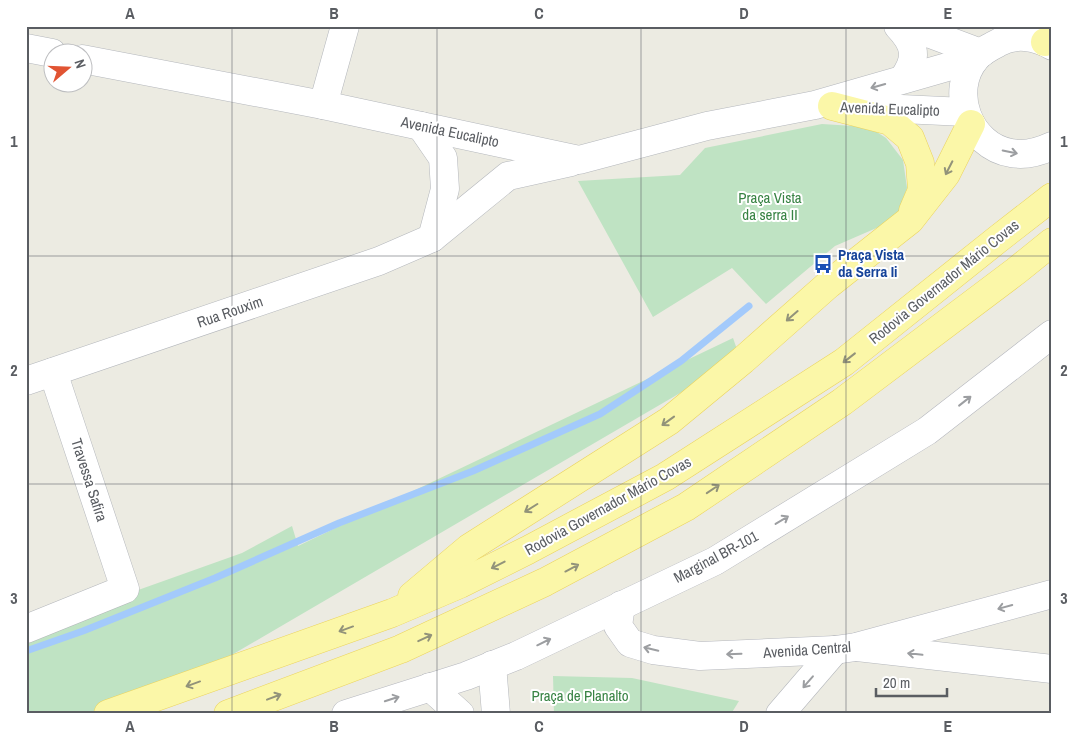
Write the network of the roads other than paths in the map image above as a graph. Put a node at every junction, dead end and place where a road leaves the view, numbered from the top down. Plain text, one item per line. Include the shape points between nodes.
1 (345, 26) edge
2 (898, 26) edge
3 (909, 26) edge
4 (960, 26) edge
5 (1046, 38) edge
6 (26, 48) edge
7 (42, 51) edge
8 (980, 55) junction
9 (92, 61) edge
10 (903, 79) junction
11 (323, 105) junction
12 (823, 106) junction
13 (968, 118) junction
14 (421, 126) junction
15 (1052, 146) edge
16 (580, 160) junction
17 (1052, 197) edge
18 (910, 220) junction
19 (432, 238) junction
20 (1052, 242) edge
21 (1052, 334) edge
22 (53, 372) junction
23 (26, 381) edge
24 (1052, 594) edge
25 (621, 605) junction
26 (392, 613) junction
27 (966, 617) junction
28 (26, 629) edge
29 (845, 649) junction
30 (964, 659) junction
31 (492, 665) junction
32 (1052, 669) edge
33 (430, 687) junction
34 (108, 714) edge
35 (228, 714) edge
36 (346, 714) edge
37 (460, 714) edge
38 (496, 714) edge
39 (780, 714) edge

1 - 11 street
2 - 10 street, Avenida Eucalipto via 907,36 913,52 911,67
3 - 8 street
4 - 8 street
5 - 8 street, Avenida Eucalipto via 1004,39
6 - 7 street
8 - 10 street, Avenida Eucalipto
8 - 13 street via 971,65 963,92
9 - 11 street, Avenida Eucalipto
10 -> 12 street, Avenida Eucalipto
11 - 14 street, Avenida Eucalipto
12 - 13 street, Avenida Eucalipto
12 - 16 street, Avenida Eucalipto via 707,126
12 - 18 main road via 890,121 910,138 920,164 922,190
13 -> 15 street via 985,142 998,149 1025,154
13 -> 18 main road via 946,174
14 - 16 street, Avenida Eucalipto
14 - 19 street via 443,158 445,189
16 - 19 street, Rua Rouxim via 508,176
17 -> 26 main road, Rodovia Governador Mário Covas via 844,362 665,477 460,584
18 -> 26 main road via 829,284 669,421 469,548
19 - 22 street, Rua Rouxim via 379,261
35 -> 20 main road, Rodovia Governador Mário Covas via 401,649 546,582 686,507 842,402
25 -> 21 street, Marginal BR-101 via 715,561 927,432
22 - 23 street, Rua Rouxim
22 - 28 street, Travessa Safira via 125,589
24 -> 27 street, Avenida Central
29 -> 25 street, Avenida Central via 700,656 653,650 630,643 618,626
31 -> 25 street, Marginal BR-101
26 -> 34 main road, Rodovia Governador Mário Covas
27 - 29 street, Avenida Central
27 - 30 street via 956,629 954,643
30 -> 29 street
29 -> 39 street
30 - 32 street
31 - 33 street, Marginal BR-101
31 - 38 street
36 -> 33 street, Marginal BR-101
33 - 37 street

